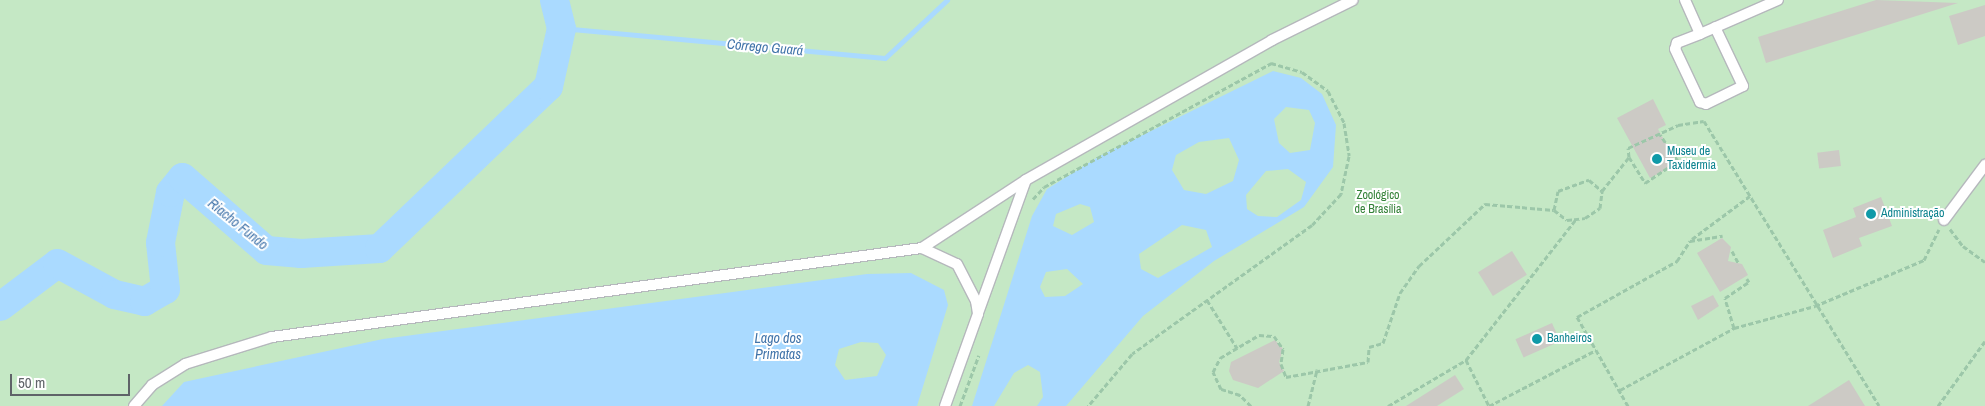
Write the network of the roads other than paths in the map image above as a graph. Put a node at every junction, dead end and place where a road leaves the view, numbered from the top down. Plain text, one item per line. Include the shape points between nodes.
1 (1353, 0) edge
2 (1684, 0) edge
3 (1778, 0) edge
4 (1715, 27) junction
5 (1700, 34) junction
6 (1985, 165) edge
7 (1026, 180) junction
8 (1944, 220) road end
9 (922, 248) junction
10 (978, 314) junction
11 (134, 406) edge
12 (945, 406) edge

1 - 7 lane via 1272,40
2 - 5 lane
3 - 4 lane
4 - 5 lane
4 - 5 lane via 1743,86 1706,104 1700,102 1675,49 1677,44
6 - 8 lane
7 - 9 lane
7 - 10 lane
9 - 10 lane via 957,264
9 - 11 lane via 272,337 184,364 152,385
10 - 12 lane

